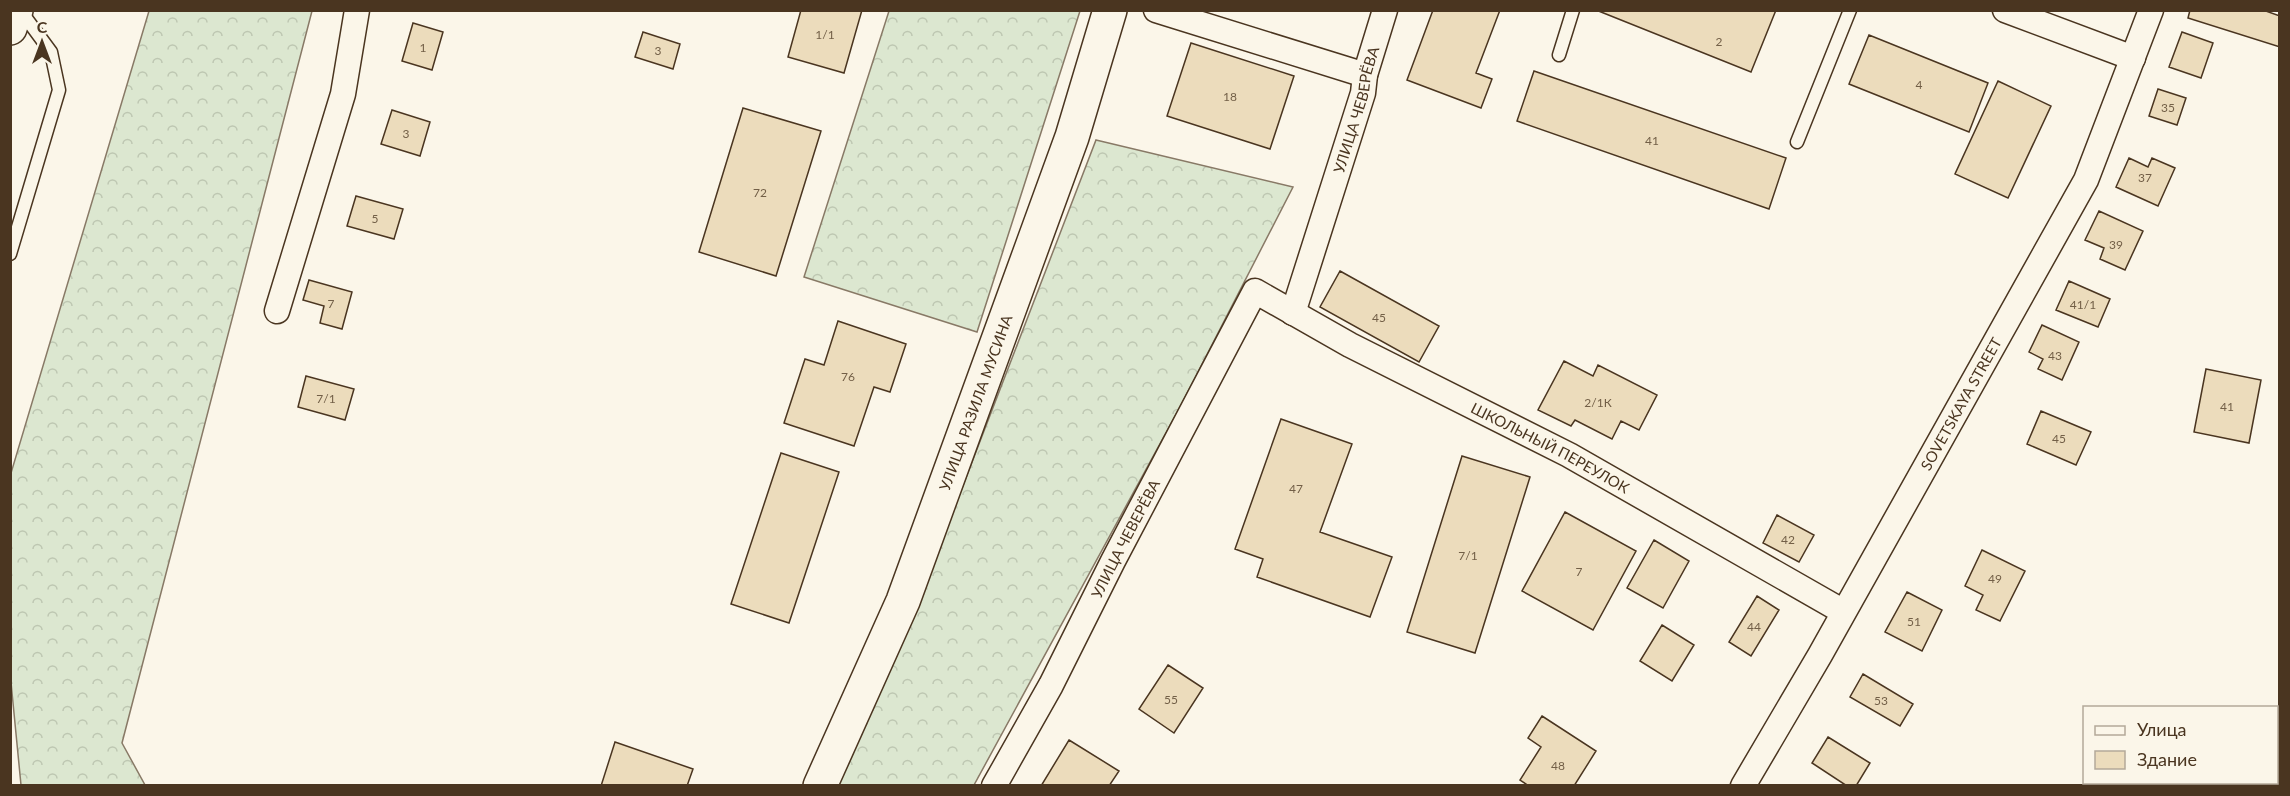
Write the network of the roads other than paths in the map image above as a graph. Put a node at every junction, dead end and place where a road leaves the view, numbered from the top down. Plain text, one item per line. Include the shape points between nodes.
1 (16, 10) edge
2 (20, 10) edge
3 (357, 10) edge
4 (1110, 10) edge
5 (1156, 10) edge
6 (1385, 10) edge
7 (1573, 10) edge
8 (1850, 10) edge
9 (2005, 10) edge
10 (2151, 10) edge
11 (10, 28) edge
12 (1559, 55) dead end
13 (2133, 58) junction
14 (1365, 75) junction
15 (1797, 142) dead end
16 (10, 255) edge
17 (1255, 291) joint
18 (277, 311) dead end
19 (1293, 313) junction
20 (1842, 611) junction
21 (820, 786) edge
22 (994, 786) edge
23 (1743, 786) edge

1 - 11 main road
2 - 16 lane via 51,52 59,90
3 - 18 street via 343,94
4 - 21 main road, УЛИЦА РАЗИЛА МУСИНА via 1072,136 903,601
5 - 14 street
6 - 14 street, УЛИЦА ЧЕВЕРЁВА
7 - 12 lane
8 - 15 lane
9 - 13 street
10 - 13 street, SOVETSKAYA STREET
13 - 20 street, SOVETSKAYA STREET via 2086,180
14 - 19 street, УЛИЦА ЧЕВЕРЁВА via 1363,93
17 - 19 street, ШКОЛЬНЫЙ ПЕРЕУЛОК
17 - 22 street, УЛИЦА ЧЕВЕРЁВА via 1051,685
19 - 20 street, ШКОЛЬНЫЙ ПЕРЕУЛОК via 1569,454
20 - 23 street, SOVETSKAYA STREET

